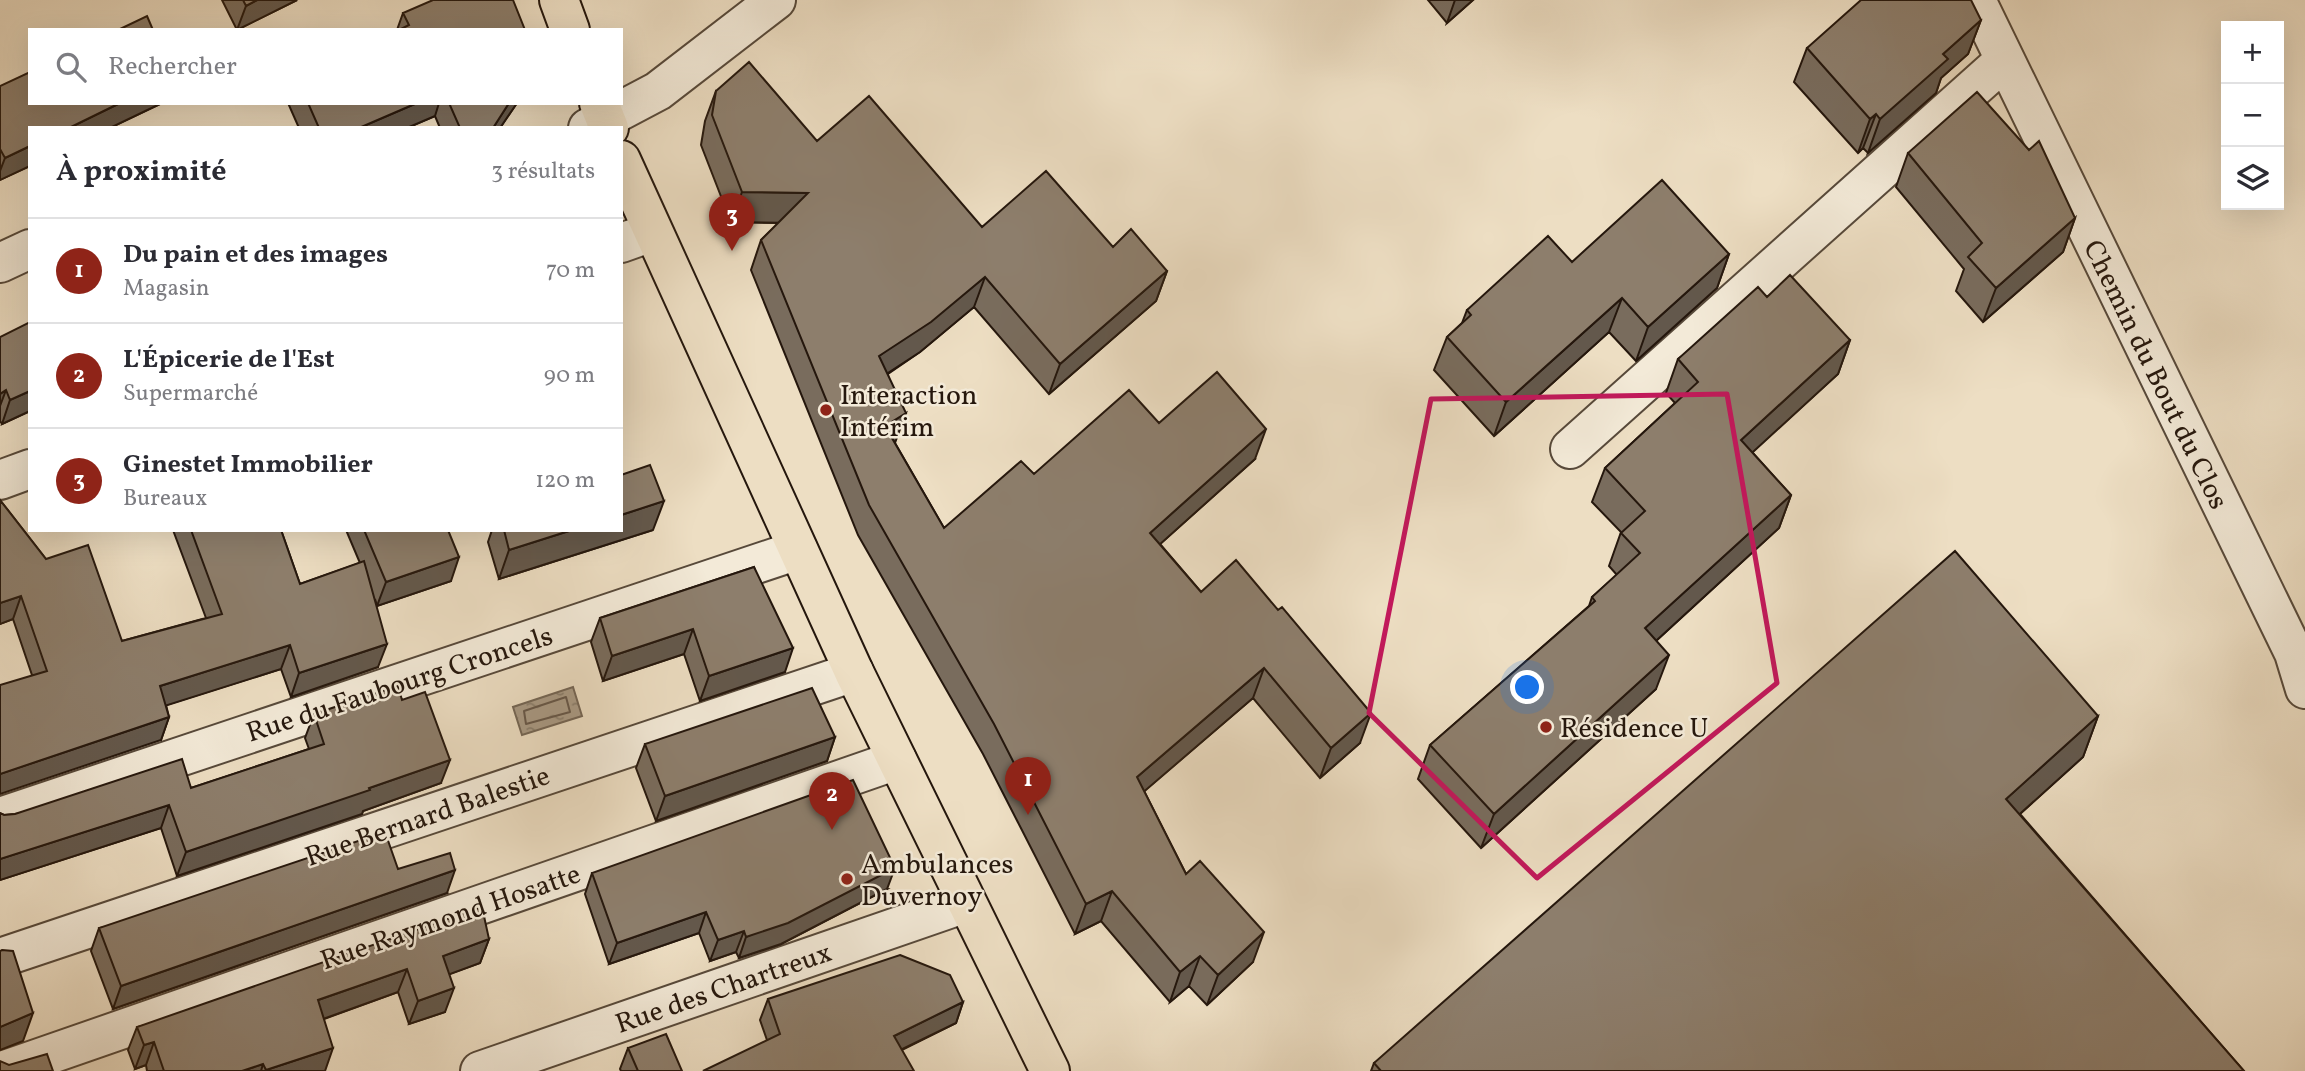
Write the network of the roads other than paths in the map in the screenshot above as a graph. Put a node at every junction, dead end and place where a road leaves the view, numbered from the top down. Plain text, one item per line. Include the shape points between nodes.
1 (559, 0) edge
2 (776, 0) edge
3 (1976, 0) edge
4 (569, 28) edge
5 (2005, 60) junction
6 (600, 120) edge
7 (623, 170) edge
8 (636, 238) edge
9 (28, 250) edge
10 (0, 262) edge
11 (1570, 449) dead end
12 (28, 470) edge
13 (0, 480) edge
14 (798, 550) junction
15 (854, 672) junction
16 (2305, 689) edge
17 (897, 760) junction
18 (0, 817) edge
19 (967, 903) junction
20 (0, 958) edge
21 (2, 1071) edge
22 (480, 1071) edge
23 (1050, 1071) edge

1 - 4 main road
2 - 6 street via 658,92
3 - 5 street, Chemin du Bout du Clos
5 - 11 street
5 - 16 street, Chemin du Bout du Clos via 2294,653
7 - 8 main road
8 - 14 main road
9 - 10 street
12 - 13 street
14 - 15 main road
14 - 18 street, Rue du Faubourg Croncels
15 - 17 main road
15 - 20 street, Rue Bernard Balestie
17 - 19 main road
17 - 21 street, Rue Raymond Hosatte
19 - 22 street, Rue des Chartreux
19 - 23 main road

